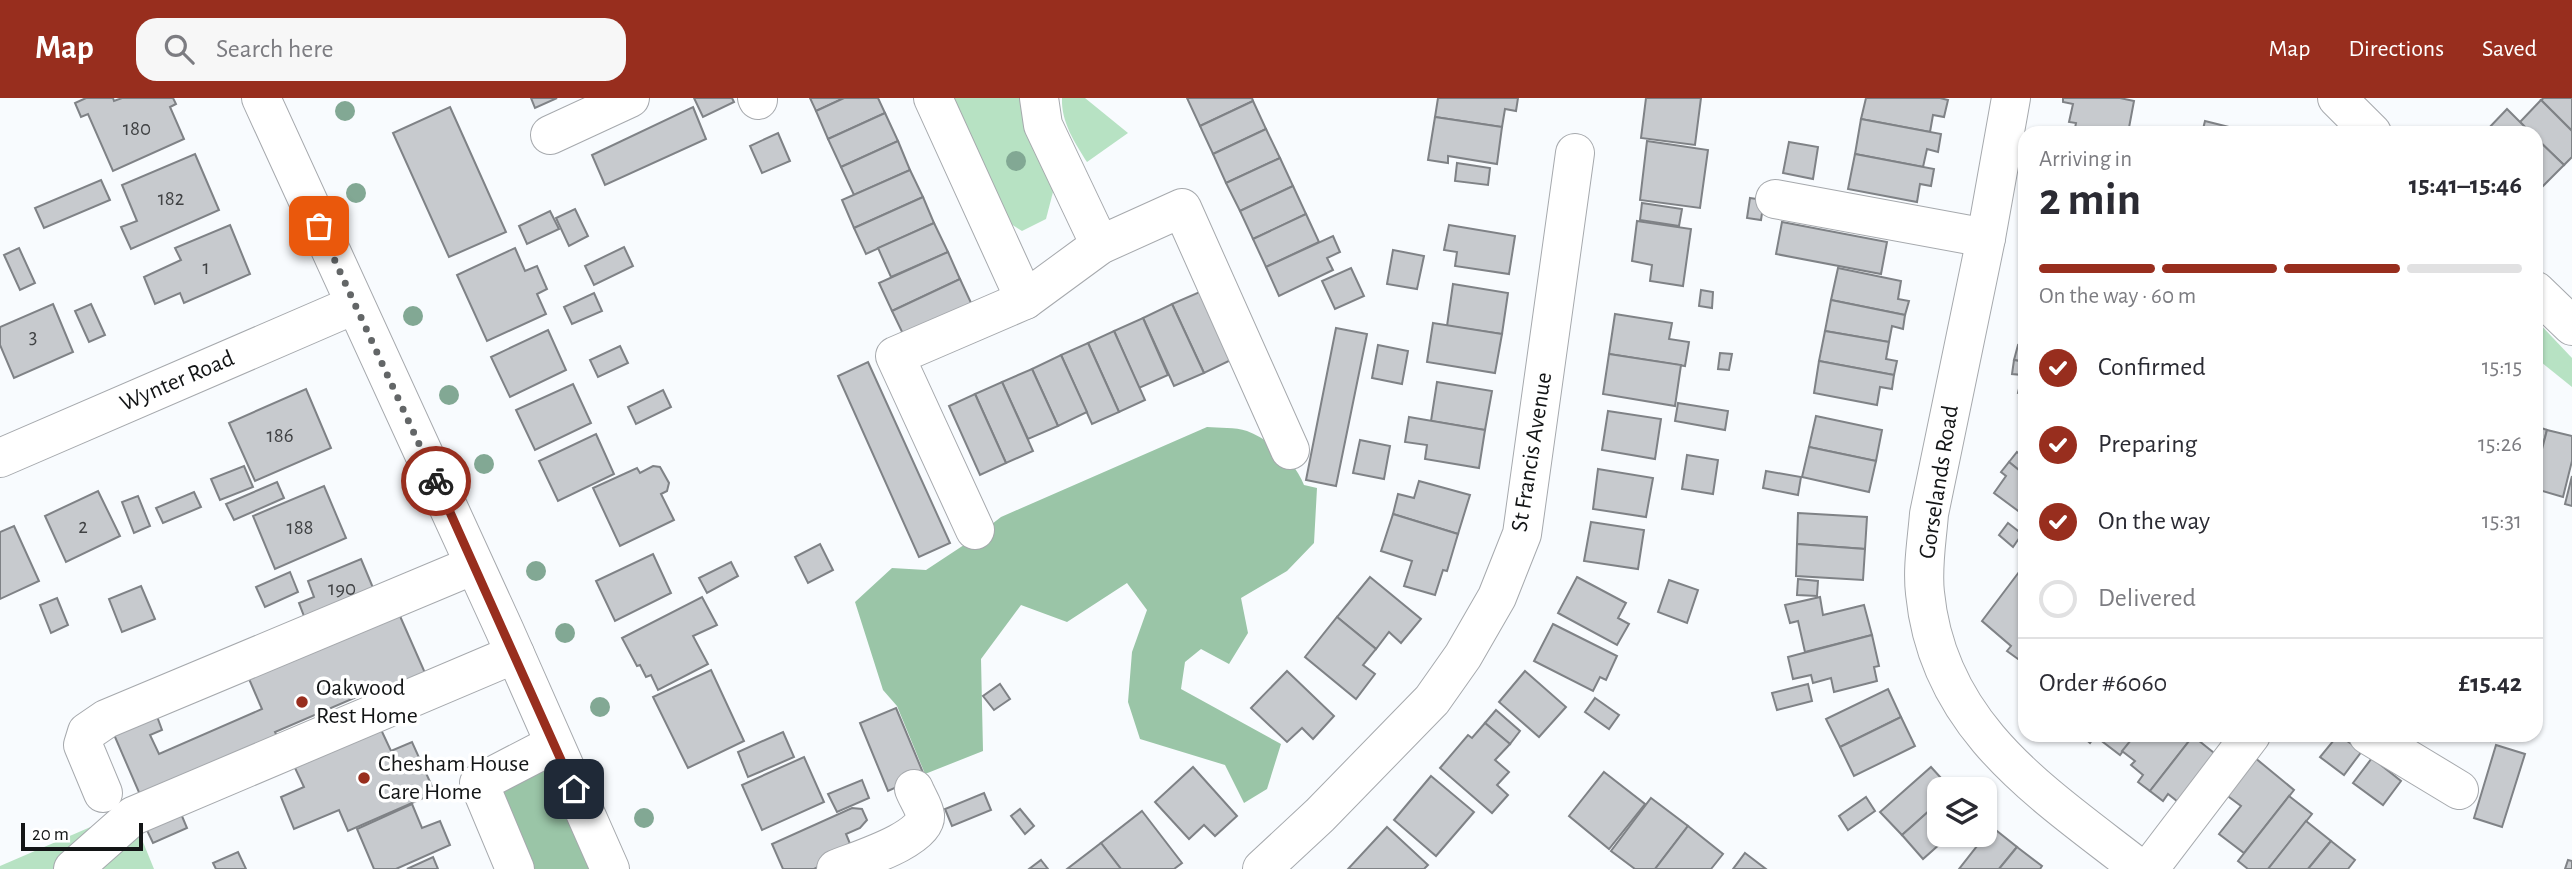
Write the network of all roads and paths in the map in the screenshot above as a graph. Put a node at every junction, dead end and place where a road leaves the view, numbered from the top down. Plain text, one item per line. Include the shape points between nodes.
1 (261, 98) edge
2 (630, 98) edge
3 (933, 98) edge
4 (1039, 98) edge
5 (2011, 98) edge
6 (2336, 98) edge
7 (2365, 126) edge
8 (551, 135) dead end
9 (1575, 153) dead end
10 (1775, 199) dead end
11 (1986, 239) junction
12 (1100, 245) junction
13 (1025, 300) junction
14 (354, 305) junction
15 (1290, 450) dead end
16 (0, 458) edge
17 (975, 530) dead end
18 (474, 565) junction
19 (514, 654) junction
20 (2246, 742) edge
21 (2380, 742) edge
22 (554, 744) junction
23 (914, 789) dead end
24 (2459, 790) dead end
25 (103, 793) dead end
26 (73, 869) edge
27 (515, 869) edge
28 (610, 869) edge
29 (836, 869) edge
30 (1262, 869) edge
31 (2140, 869) edge
32 (2149, 869) edge

1 - 14 street
2 - 8 street
3 - 13 street
4 - 12 street via 1043,125
5 - 11 street, Gorselands Road
6 - 7 street
9 - 30 street, St Francis Avenue via 1521,534 1497,597 1464,656 1432,700
10 - 11 street
11 - 31 street, Gorselands Road via 1928,514 1924,593 1931,628 1954,691 1980,731 2018,771
12 - 13 street
12 - 15 street via 1182,208
13 - 17 street via 895,356
14 - 16 street, Wynter Road
14 - 18 street
18 - 19 street
18 - 25 street via 106,719 87,732 83,745
19 - 22 street
19 - 26 street via 133,816
20 - 32 street
21 - 24 street
22 - 27 street via 479,783
22 - 28 street
23 - 29 street via 925,816 913,836

